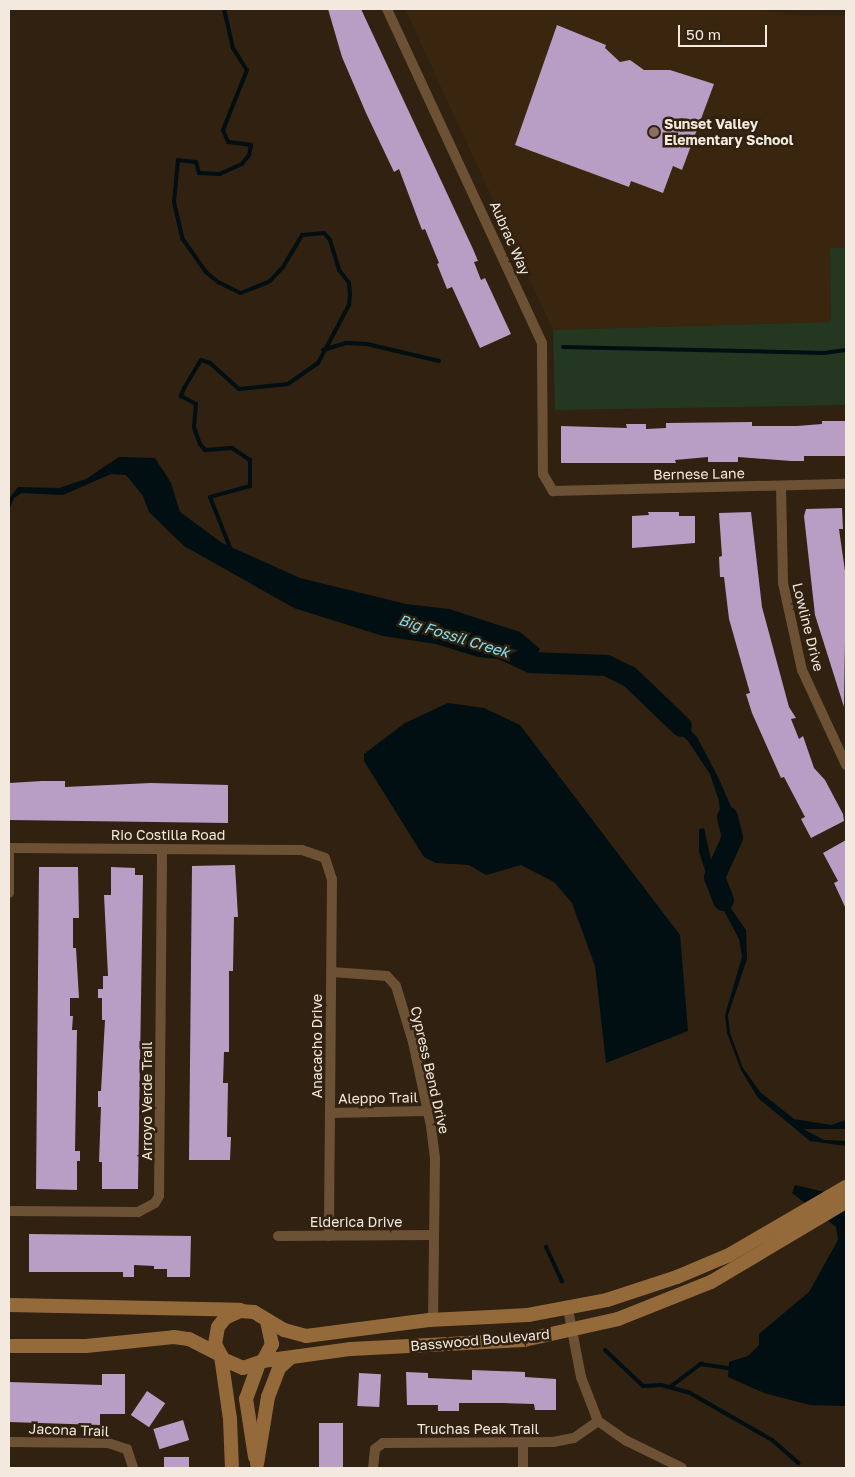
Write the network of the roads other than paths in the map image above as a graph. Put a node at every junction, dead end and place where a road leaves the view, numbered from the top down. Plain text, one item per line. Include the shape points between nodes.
1 (387, 9) edge
2 (846, 484) edge
3 (781, 486) junction
4 (553, 491) joint
5 (846, 765) edge
6 (9, 848) edge
7 (162, 849) junction
8 (325, 858) joint
9 (9, 893) edge
10 (332, 972) junction
11 (426, 1111) junction
12 (331, 1112) junction
13 (846, 1187) edge
14 (846, 1202) edge
15 (9, 1211) edge
16 (782, 1234) junction
17 (434, 1235) junction
18 (278, 1236) dead end
19 (329, 1236) junction
20 (9, 1305) edge
21 (568, 1309) junction
22 (246, 1311) junction
23 (433, 1320) junction
24 (267, 1322) junction
25 (572, 1331) junction
26 (9, 1346) edge
27 (220, 1355) junction
28 (290, 1358) junction
29 (261, 1362) junction
30 (598, 1421) junction
31 (9, 1442) edge
32 (523, 1442) junction
33 (257, 1466) edge
34 (133, 1468) edge
35 (232, 1468) edge
36 (373, 1468) edge
37 (523, 1468) edge
38 (682, 1468) edge

1 - 4 street, Aubrac Way via 542,343 543,474
2 - 3 street, Bernese Lane
3 - 4 street, Bernese Lane
3 - 5 street, Lowline Drive via 783,583 802,670
6 - 7 street, Rio Costilla Road
6 - 9 street
7 - 8 street, Rio Costilla Road via 302,850
7 - 15 street, Arroyo Verde Trail via 159,1196 155,1204 138,1212
8 - 10 street, Anacacho Drive via 332,879
10 - 11 street, Cypress Bend Drive via 381,973 396,986
10 - 12 street, Anacacho Drive
11 - 12 street, Aleppo Trail
11 - 17 street, Cypress Bend Drive via 435,1159
12 - 19 street, Anacacho Drive
13 - 16 main road, Basswood Boulevard
14 - 16 main road, Basswood Boulevard
16 - 21 main road, Basswood Boulevard via 677,1277
16 - 25 main road, Basswood Boulevard via 684,1294 636,1313
17 - 19 street, Elderica Drive
17 - 23 street, Cypress Bend Drive
18 - 19 street, Elderica Drive
20 - 22 main road
21 - 23 main road, Basswood Boulevard via 519,1316
21 - 25 street
22 - 24 main road
22 - 27 main road via 230,1315 218,1327 215,1338
23 - 24 main road, Basswood Boulevard via 306,1336 292,1334
24 - 29 main road via 272,1344
25 - 28 main road, Basswood Boulevard via 501,1342 351,1349
25 - 30 street via 580,1377
26 - 27 main road via 86,1346 174,1337 189,1340
27 - 29 main road via 238,1367
27 - 35 main road via 230,1419
28 - 29 main road, Basswood Boulevard
28 - 33 main road via 280,1368 269,1395
29 - 33 main road via 246,1399
30 - 32 street, Truchas Peak Trail via 574,1438
30 - 38 street via 627,1441
31 - 34 street, Jacona Trail via 108,1443 127,1449
32 - 36 street, Truchas Peak Trail via 383,1443 374,1449
32 - 37 street

